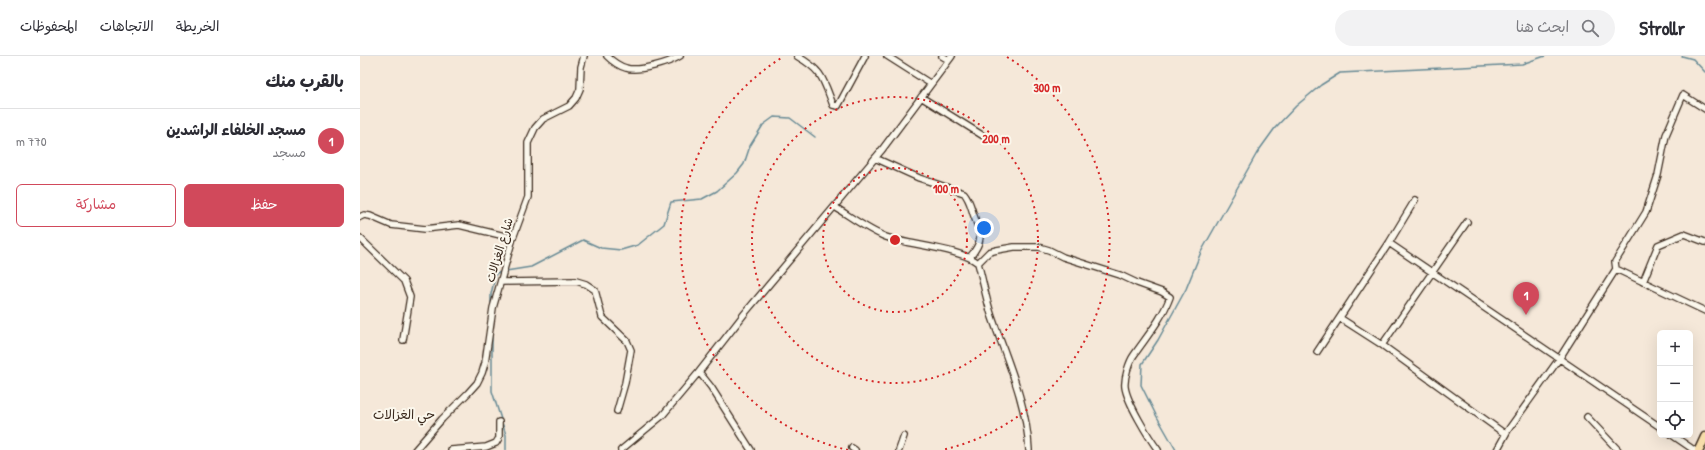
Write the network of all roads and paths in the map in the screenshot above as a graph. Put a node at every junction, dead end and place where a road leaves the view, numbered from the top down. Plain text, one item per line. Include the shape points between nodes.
1 (584, 56) edge
2 (607, 56) edge
3 (680, 56) edge
4 (797, 56) edge
5 (865, 56) edge
6 (887, 56) edge
7 (942, 56) edge
8 (950, 58) edge
9 (931, 84) junction
10 (921, 97) junction
11 (1705, 109) edge
12 (985, 137) dead end
13 (875, 158) junction
14 (1415, 200) dead end
15 (835, 207) junction
16 (360, 217) edge
17 (1467, 222) dead end
18 (360, 238) edge
19 (513, 238) junction
20 (1705, 242) edge
21 (1389, 243) junction
22 (970, 257) junction
23 (978, 263) junction
24 (1616, 269) junction
25 (1432, 273) junction
26 (502, 282) junction
27 (1643, 282) junction
28 (1705, 311) edge
29 (1340, 318) junction
30 (404, 340) dead end
31 (1382, 345) junction
32 (1317, 352) dead end
33 (1559, 359) junction
34 (699, 372) junction
35 (617, 411) dead end
36 (1587, 417) dead end
37 (499, 422) dead end
38 (1657, 425) edge
39 (1506, 434) junction
40 (904, 436) dead end
41 (1705, 437) edge
42 (1676, 438) edge
43 (415, 450) edge
44 (451, 450) edge
45 (621, 450) edge
46 (751, 450) edge
47 (899, 450) edge
48 (1029, 450) edge
49 (1158, 450) edge
50 (1497, 450) edge
51 (1618, 450) edge
52 (1694, 450) edge
53 (1699, 450) edge

1 - 19 street, شارع الغزالات via 580,89 576,98 570,106 543,119 535,128 528,143 528,197
2 - 3 street via 619,65 634,69 674,60
4 - 5 street via 821,74 834,105 838,106
6 - 9 street
7 - 8 street
8 - 9 street
9 - 10 street
10 - 12 street
10 - 13 street
11 - 24 street via 1683,95 1666,136 1658,176 1646,212 1615,262
13 - 15 street
13 - 22 street via 919,178 964,193 980,230 977,249
14 - 21 street
15 - 22 street via 884,236
15 - 34 street via 745,313
16 - 19 street via 370,216 391,225 425,229 459,225
17 - 25 street
18 - 30 street via 404,281 408,290 410,297
19 - 26 street, شارع الغزالات
20 - 27 street via 1684,234 1658,245
21 - 25 street
21 - 29 street
22 - 23 street
23 - 48 street via 991,315 1027,424
23 - 49 street via 989,252 1014,247 1039,247 1120,275 1170,297 1154,328 1133,356 1125,388
24 - 27 street
24 - 33 street
25 - 31 street
25 - 33 street
26 - 35 street via 576,281 595,290 602,317 627,341 631,350
26 - 43 street, شارع الغزالات via 493,308 485,363 477,383
27 - 28 street
29 - 31 street
29 - 32 street
31 - 39 street
33 - 38 street
33 - 39 street
34 - 45 street via 662,416
34 - 46 street
36 - 51 street
37 - 44 street via 499,438 496,443 486,447
39 - 50 street
40 - 47 street
41 - 53 highway
42 - 52 street

